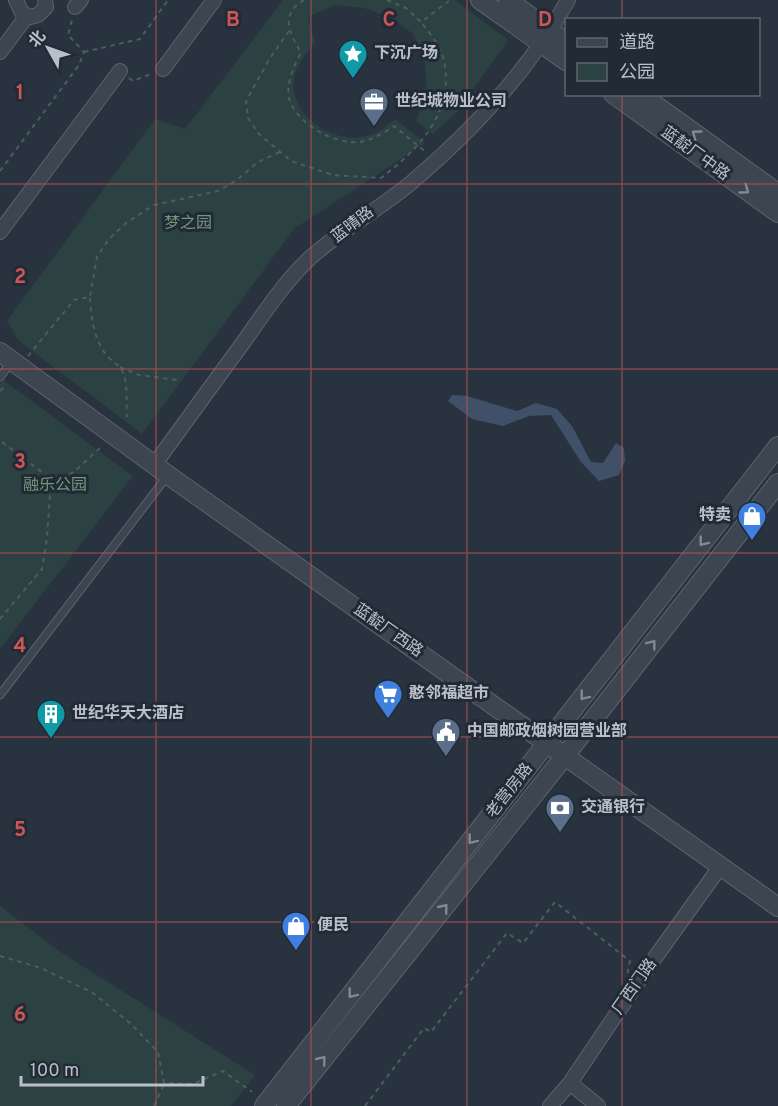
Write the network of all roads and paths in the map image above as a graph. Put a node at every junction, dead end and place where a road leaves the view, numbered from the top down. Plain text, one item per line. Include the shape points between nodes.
1 (18, 0) edge
2 (45, 0) edge
3 (168, 0) edge
4 (214, 0) edge
5 (304, 0) edge
6 (387, 0) edge
7 (480, 0) edge
8 (507, 0) edge
9 (568, 0) edge
10 (449, 1) edge
11 (78, 4) edge
12 (27, 16) junction
13 (421, 22) junction
14 (289, 31) junction
15 (547, 37) junction
16 (565, 42) edge
17 (0, 52) edge
18 (84, 52) junction
19 (565, 60) edge
20 (163, 69) joint
21 (120, 71) joint
22 (616, 96) edge
23 (643, 96) edge
24 (419, 146) junction
25 (280, 152) junction
26 (431, 156) dead end
27 (0, 171) edge
28 (778, 193) edge
29 (778, 213) edge
30 (0, 232) edge
31 (90, 297) junction
32 (11, 360) edge
33 (120, 367) junction
34 (0, 377) edge
35 (177, 380) dead end
36 (0, 391) edge
37 (127, 417) dead end
38 (114, 435) junction
39 (1, 442) edge
40 (778, 446) edge
41 (161, 470) junction
42 (51, 479) junction
43 (778, 483) edge
44 (0, 619) edge
45 (0, 694) edge
46 (547, 744) junction
47 (564, 757) junction
48 (720, 867) junction
49 (778, 907) edge
50 (0, 956) edge
51 (630, 961) dead end
52 (164, 1083) junction
53 (570, 1083) junction
54 (252, 1092) dead end
55 (154, 1106) edge
56 (264, 1106) edge
57 (286, 1106) edge
58 (365, 1106) edge
59 (550, 1106) edge
60 (598, 1106) edge

1 - 12 street
2 - 12 street via 46,7 38,15
3 - 18 path via 140,39
4 - 20 street
5 - 14 path via 291,12
6 - 13 path via 406,8
7 - 15 street
8 - 15 street
9 - 15 street, 蓝晴路
10 - 13 path
11 - 18 path via 68,35
12 - 17 street
13 - 24 path via 442,56 446,78 443,105
14 - 24 path via 301,53 294,66 289,97 304,119 337,141 361,142 394,126
14 - 25 path via 246,101 248,118
15 - 16 street
15 - 19 street
15 - 41 street, 蓝晴路 via 506,88 448,149 411,183 309,259 277,295
18 - 27 path via 79,65
20 - 21 path via 133,81
21 - 30 street
22 -> 29 street, 蓝靛厂中路
28 -> 23 street, 蓝靛厂中路
24 - 25 path via 381,178 333,175 291,161
24 - 26 path
25 - 31 path via 258,162 218,191 154,205 126,223 97,256
31 - 32 path via 74,300
31 - 33 path via 96,336
32 - 34 lane
32 - 36 path
32 - 38 street, 蓝靛厂西路
33 - 35 path via 139,375
33 - 37 path
38 - 41 street, 蓝靛厂西路
38 - 42 path via 74,472
39 - 42 path
40 -> 46 street, 老营房路
41 - 45 lane
41 - 46 street, 蓝靛厂西路
42 - 44 path via 42,569
47 -> 43 street, 老营房路
46 - 47 street, 蓝靛厂西路
46 -> 56 street, 老营房路
47 - 48 street, 蓝靛厂西路
57 -> 47 street, 老营房路
48 - 49 street, 蓝靛厂西路
48 - 53 street, 厂西门路
50 - 52 path via 41,968 93,993 158,1052
51 - 58 path via 555,903 523,943 507,933 431,1032 424,1028
52 - 54 path via 194,1084 223,1071
52 - 55 path
53 - 59 street, 厂西门路
53 - 60 street

